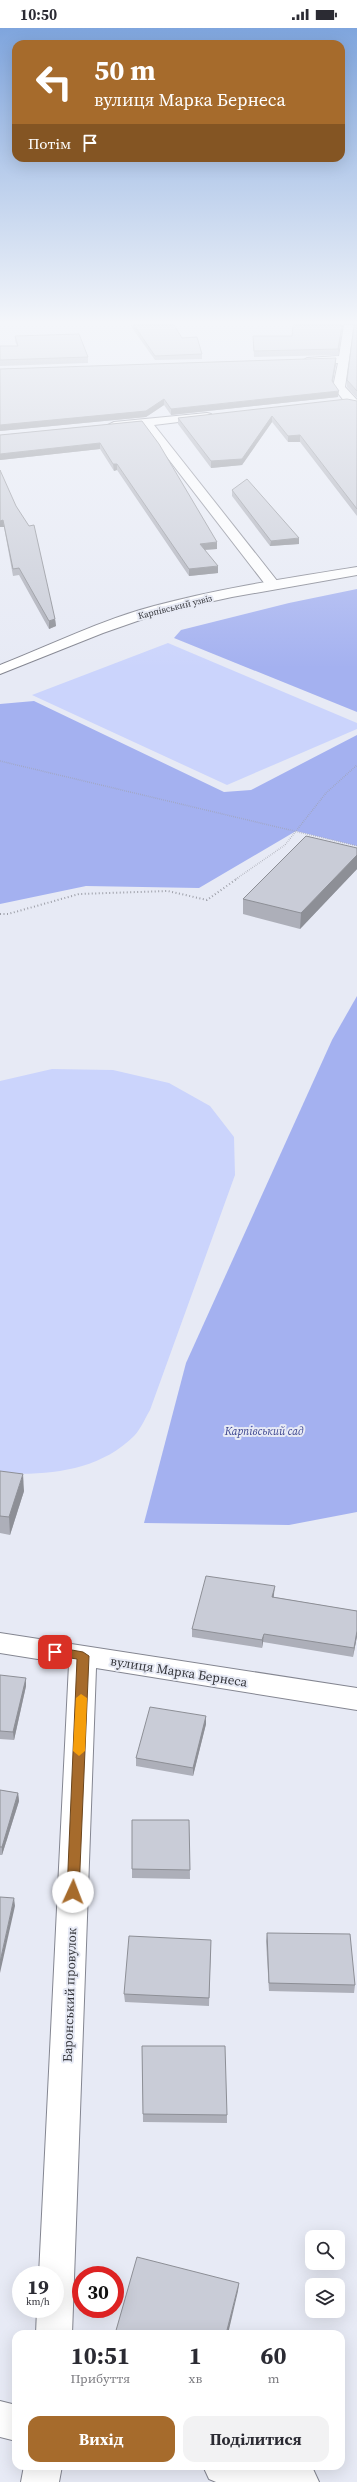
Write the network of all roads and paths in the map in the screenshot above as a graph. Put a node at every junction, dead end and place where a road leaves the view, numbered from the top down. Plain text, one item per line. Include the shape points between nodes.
1 (160, 440) edge
2 (357, 571) edge
3 (273, 585) junction
4 (0, 670) edge
5 (0, 761) edge
6 (357, 765) edge
7 (296, 832) junction
8 (357, 846) edge
9 (0, 914) edge
10 (0, 1643) edge
11 (83, 1656) junction
12 (357, 1699) edge
13 (54, 2330) edge
14 (0, 2419) edge
15 (12, 2422) edge
16 (42, 2470) edge
17 (242, 2470) edge
18 (40, 2482) edge
19 (300, 2482) edge

1 - 3 street
2 - 3 street, Карпівський узвіз
3 - 4 street, Карпівський узвіз via 158,609
5 - 7 path
6 - 7 path via 326,793
7 - 8 path
7 - 9 path via 285,845 206,900 168,891 79,894
10 - 11 street, вулиця Марка Бернеса
11 - 12 street, вулиця Марка Бернеса
11 - 13 street, Баронський провулок
14 - 15 street
16 - 18 street
17 - 19 street

